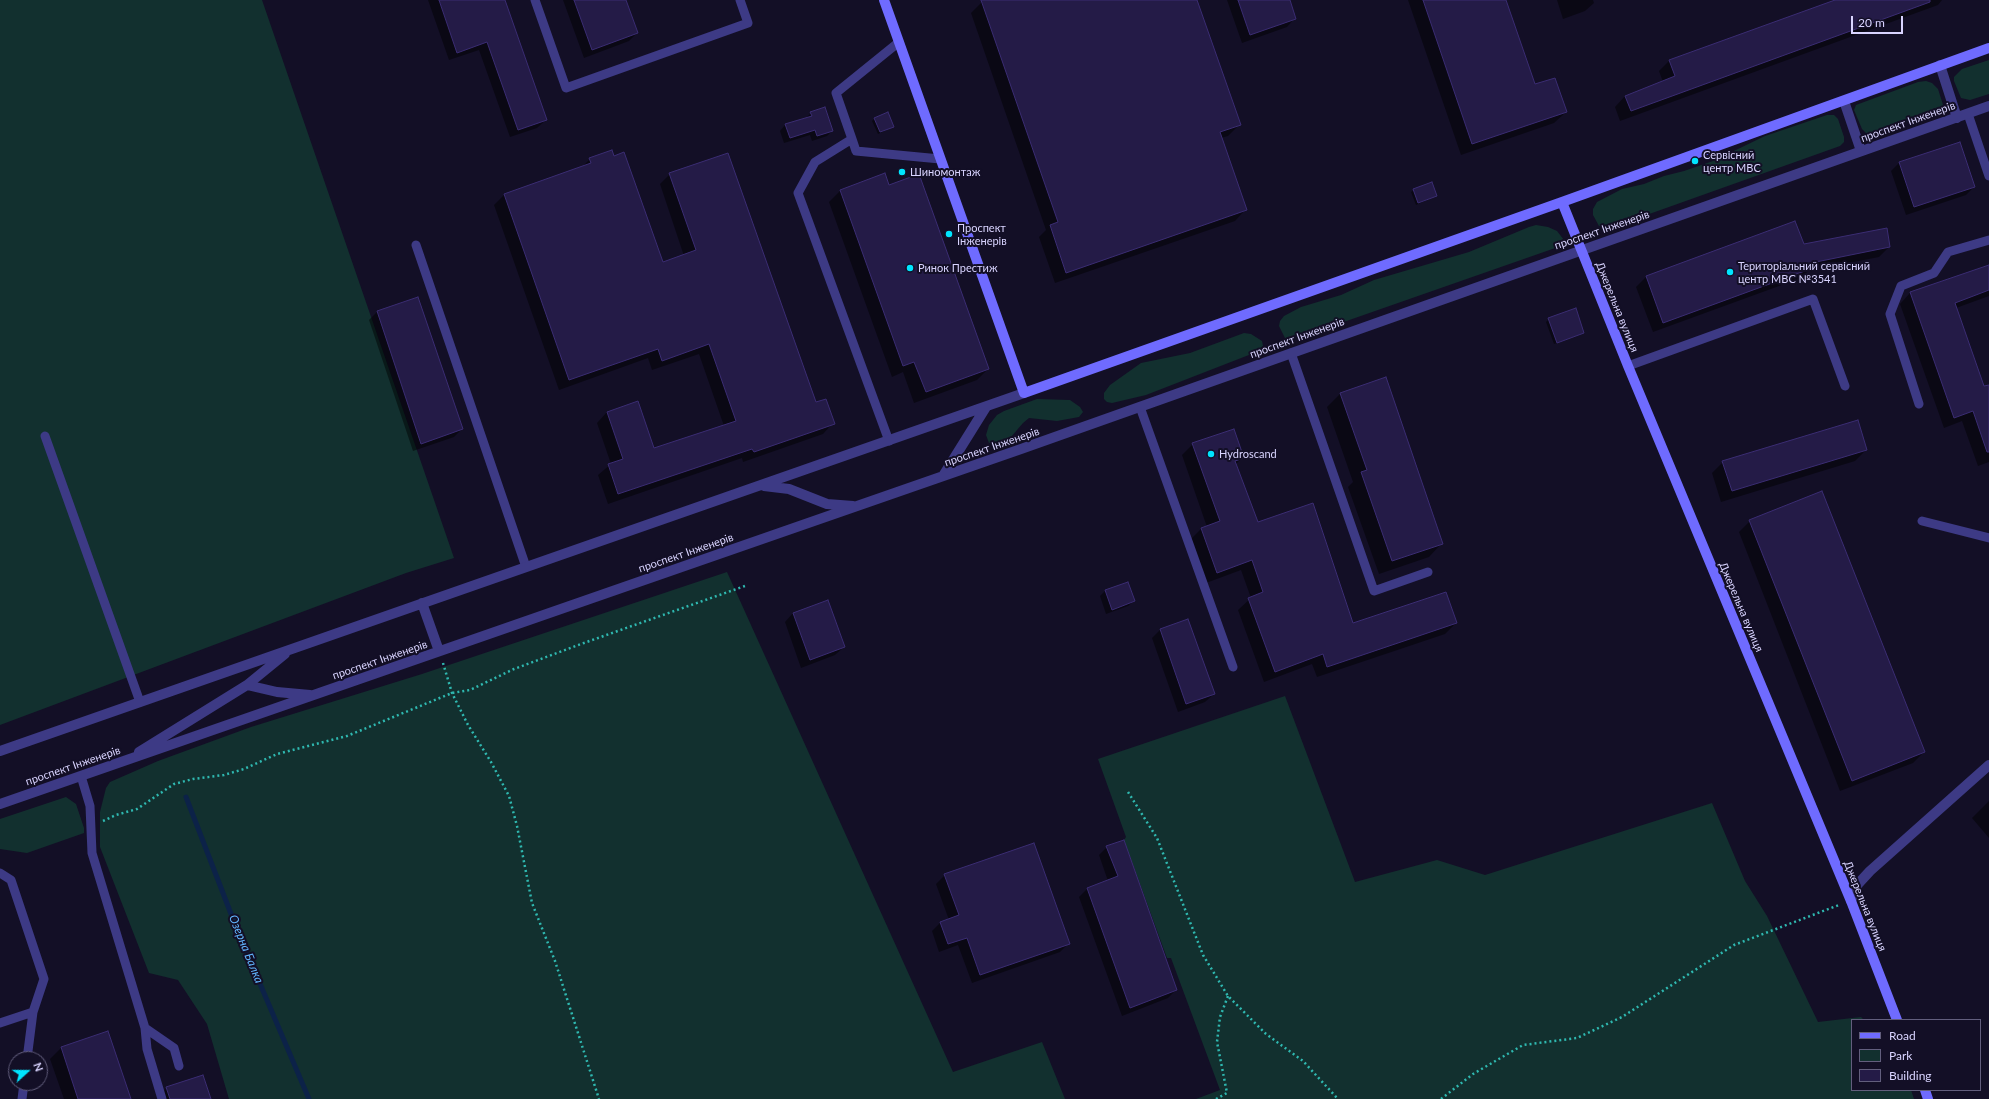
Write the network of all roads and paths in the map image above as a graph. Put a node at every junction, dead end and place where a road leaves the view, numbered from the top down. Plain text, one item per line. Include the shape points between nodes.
1 (535, 0) edge
2 (740, 0) edge
3 (884, 0) edge
4 (899, 42) junction
5 (1989, 48) edge
6 (1940, 65) junction
7 (1844, 101) junction
8 (1989, 106) edge
9 (1968, 114) junction
10 (1957, 118) junction
11 (852, 139) junction
12 (1862, 151) junction
13 (940, 159) junction
14 (1989, 176) edge
15 (1562, 202) junction
16 (1989, 240) edge
17 (416, 245) dead end
18 (1580, 250) junction
19 (1291, 353) junction
20 (1628, 366) junction
21 (1845, 386) dead end
22 (1024, 393) junction
23 (1919, 404) dead end
24 (986, 407) junction
25 (1140, 407) junction
26 (45, 436) dead end
27 (889, 441) junction
28 (943, 476) junction
29 (760, 486) junction
30 (855, 507) junction
31 (1922, 521) dead end
32 (1989, 538) edge
33 (526, 567) junction
34 (1428, 572) dead end
35 (745, 586) dead end
36 (422, 603) junction
37 (291, 649) junction
38 (439, 652) junction
39 (1233, 667) dead end
40 (247, 685) junction
41 (452, 693) junction
42 (314, 695) junction
43 (140, 702) junction
44 (0, 750) edge
45 (124, 761) junction
46 (1989, 765) edge
47 (81, 776) junction
48 (1128, 792) dead end
49 (0, 804) edge
50 (91, 826) junction
51 (0, 873) edge
52 (1851, 901) junction
53 (1228, 996) junction
54 (33, 1012) junction
55 (1897, 1019) edge
56 (0, 1023) edge
57 (145, 1028) junction
58 (28, 1051) edge
59 (179, 1066) dead end
60 (162, 1099) edge
61 (599, 1099) edge
62 (1216, 1099) edge
63 (1338, 1099) edge
64 (1441, 1099) edge

1 - 2 lane via 566,88 748,23
3 - 4 street
4 - 11 lane via 836,93
4 - 13 street
5 - 6 street
6 - 7 street
6 - 10 street
7 - 12 street
7 - 15 street
8 - 9 street, проспект Інженерів
9 - 10 street, проспект Інженерів
9 - 14 lane
10 - 12 street, проспект Інженерів
11 - 13 lane via 856,151
11 - 27 lane via 815,162 798,192
12 - 18 street, проспект Інженерів
13 - 22 street
15 - 18 street, Джерельна вулиця
15 - 22 street
16 - 23 lane via 1948,252 1934,274 1901,286 1890,314
17 - 33 lane
18 - 19 street, проспект Інженерів
18 - 20 street, Джерельна вулиця
19 - 25 street, проспект Інженерів
19 - 34 lane via 1374,591
20 - 21 lane via 1812,299
20 - 52 street, Джерельна вулиця
22 - 24 street
24 - 27 street
24 - 28 street
25 - 28 street, проспект Інженерів
25 - 39 lane
26 - 43 lane
27 - 29 street
28 - 30 street, проспект Інженерів
29 - 30 street via 789,489 828,504
29 - 33 street
30 - 38 street, проспект Інженерів
31 - 32 lane
33 - 36 street
35 - 41 path via 514,669 470,690
36 - 37 street
36 - 38 street
37 - 40 street
37 - 43 street
38 - 41 path
38 - 42 street, проспект Інженерів
40 - 42 street via 277,692
40 - 45 street
41 - 50 path via 346,736 277,754 224,775 174,784 137,809
41 - 61 path via 509,796 532,903 555,961
42 - 45 street, проспект Інженерів
43 - 44 street
45 - 47 street, проспект Інженерів
46 - 52 street via 1870,871 1858,884
47 - 49 street, проспект Інженерів
47 - 50 lane via 90,806
48 - 53 path via 1157,838 1203,955
50 - 57 lane via 92,853
51 - 54 lane via 11,880 44,979
52 - 55 street, Джерельна вулиця
52 - 64 path via 1734,945 1622,1017 1577,1038 1522,1046 1474,1074
53 - 62 path via 1220,1017 1217,1042 1227,1093
53 - 63 path via 1266,1034 1303,1060
54 - 56 lane
54 - 58 lane
57 - 59 lane via 174,1048
57 - 60 lane via 147,1049

